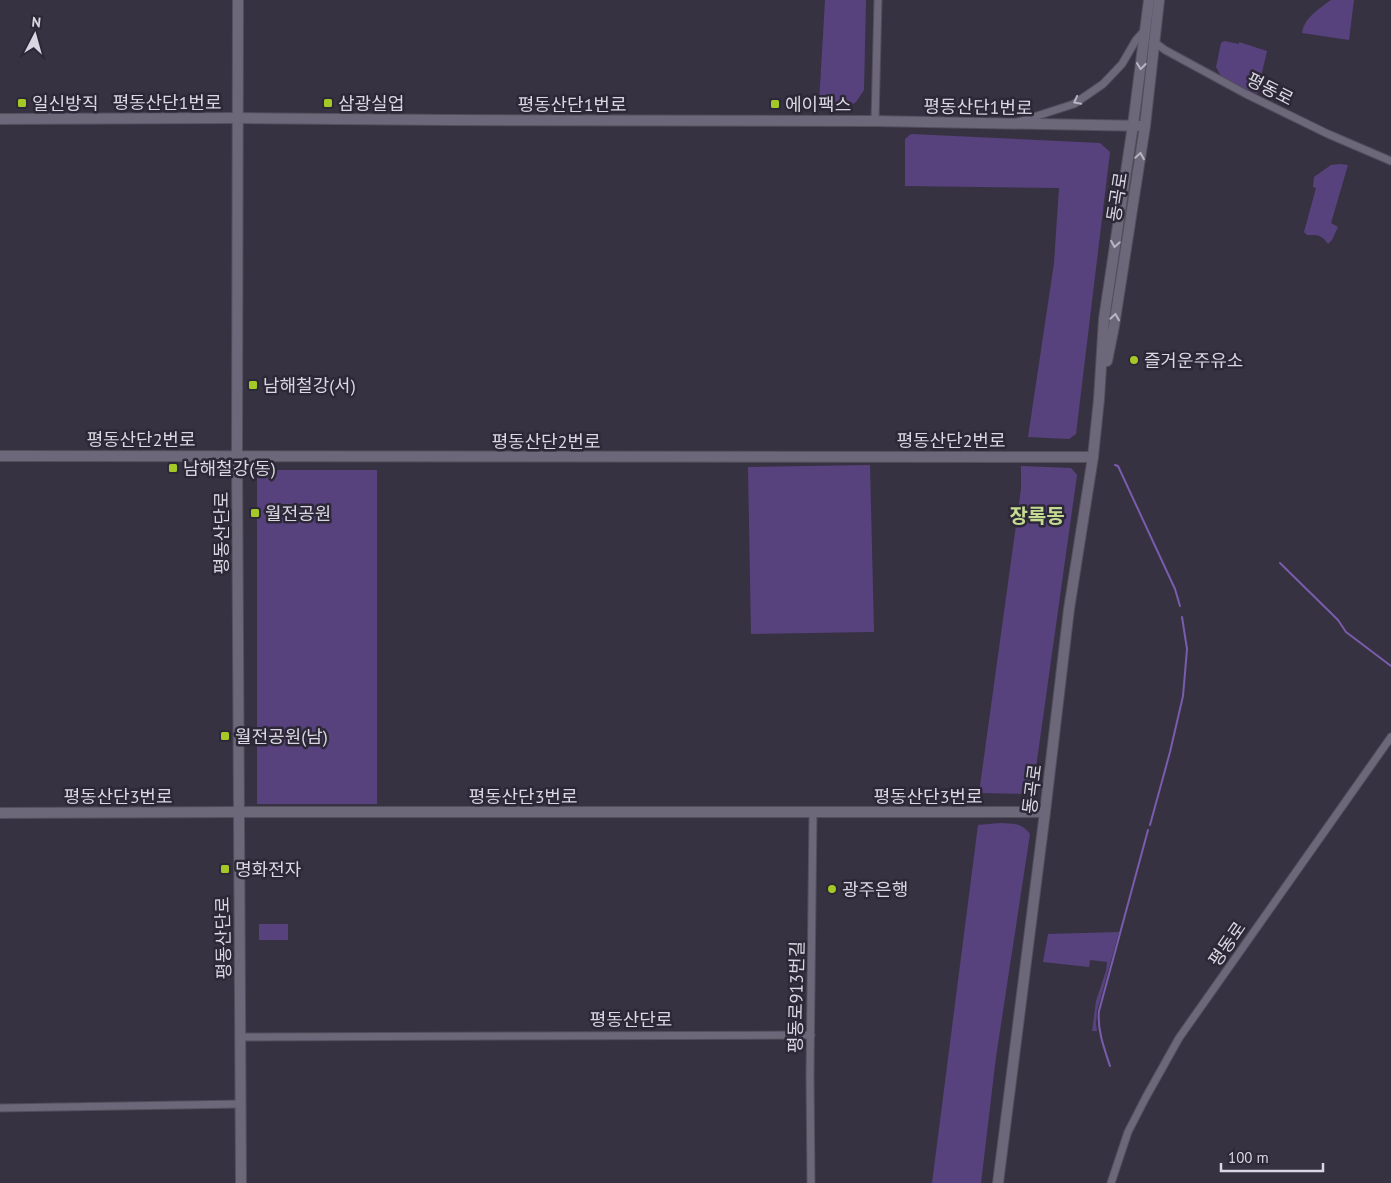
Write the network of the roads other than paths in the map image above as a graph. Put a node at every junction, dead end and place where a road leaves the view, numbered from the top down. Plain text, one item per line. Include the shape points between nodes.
1 (238, 0) edge
2 (878, 0) edge
3 (1149, 0) edge
4 (1159, 0) edge
5 (1146, 29) junction
6 (1154, 43) junction
7 (238, 118) junction
8 (0, 119) edge
9 (875, 121) junction
10 (1012, 124) junction
11 (1133, 125) junction
12 (1144, 126) junction
13 (1391, 161) edge
14 (1099, 399) junction
15 (0, 456) edge
16 (237, 456) junction
17 (1092, 457) junction
18 (1391, 736) edge
19 (238, 812) junction
20 (813, 812) junction
21 (1045, 812) junction
22 (0, 813) edge
23 (811, 1035) junction
24 (241, 1036) junction
25 (241, 1104) junction
26 (0, 1108) edge
27 (241, 1183) edge
28 (811, 1183) edge
29 (998, 1183) edge
30 (1111, 1183) edge

1 - 7 street, 평동산단로
2 - 9 street
3 - 5 street, 동곡로
4 - 6 street, 동곡로
5 - 6 street, 평동로
5 -> 10 street via 1122,64 1103,84 1074,104
5 -> 11 street, 동곡로
6 - 12 street, 동곡로
6 - 13 street, 평동로 via 1246,94
7 - 8 street, 평동산단1번로
7 - 9 street, 평동산단1번로
7 - 16 street, 평동산단로
9 - 10 street, 평동산단1번로
10 - 11 street, 평동산단1번로
11 - 12 street, 평동산단1번로
11 -> 14 street, 동곡로 via 1104,319
14 -> 12 street, 동곡로 via 1114,326
14 - 17 street, 동곡로
15 - 16 street, 평동산단2번로
16 - 17 street, 평동산단2번로
16 - 19 street, 평동산단로
17 - 21 street, 동곡로
18 - 30 street, 평동로 via 1179,1038 1128,1132
19 - 20 street, 평동산단3번로
19 - 22 street, 평동산단3번로
19 - 24 street, 평동산단로
20 - 21 street, 평동산단3번로
20 - 23 street, 평동로913번길
21 - 29 street, 동곡로
23 - 24 street, 평동산단로
23 - 28 street, 평동로913번길
24 - 25 street, 평동산단로
25 - 26 street
25 - 27 street, 평동산단로

